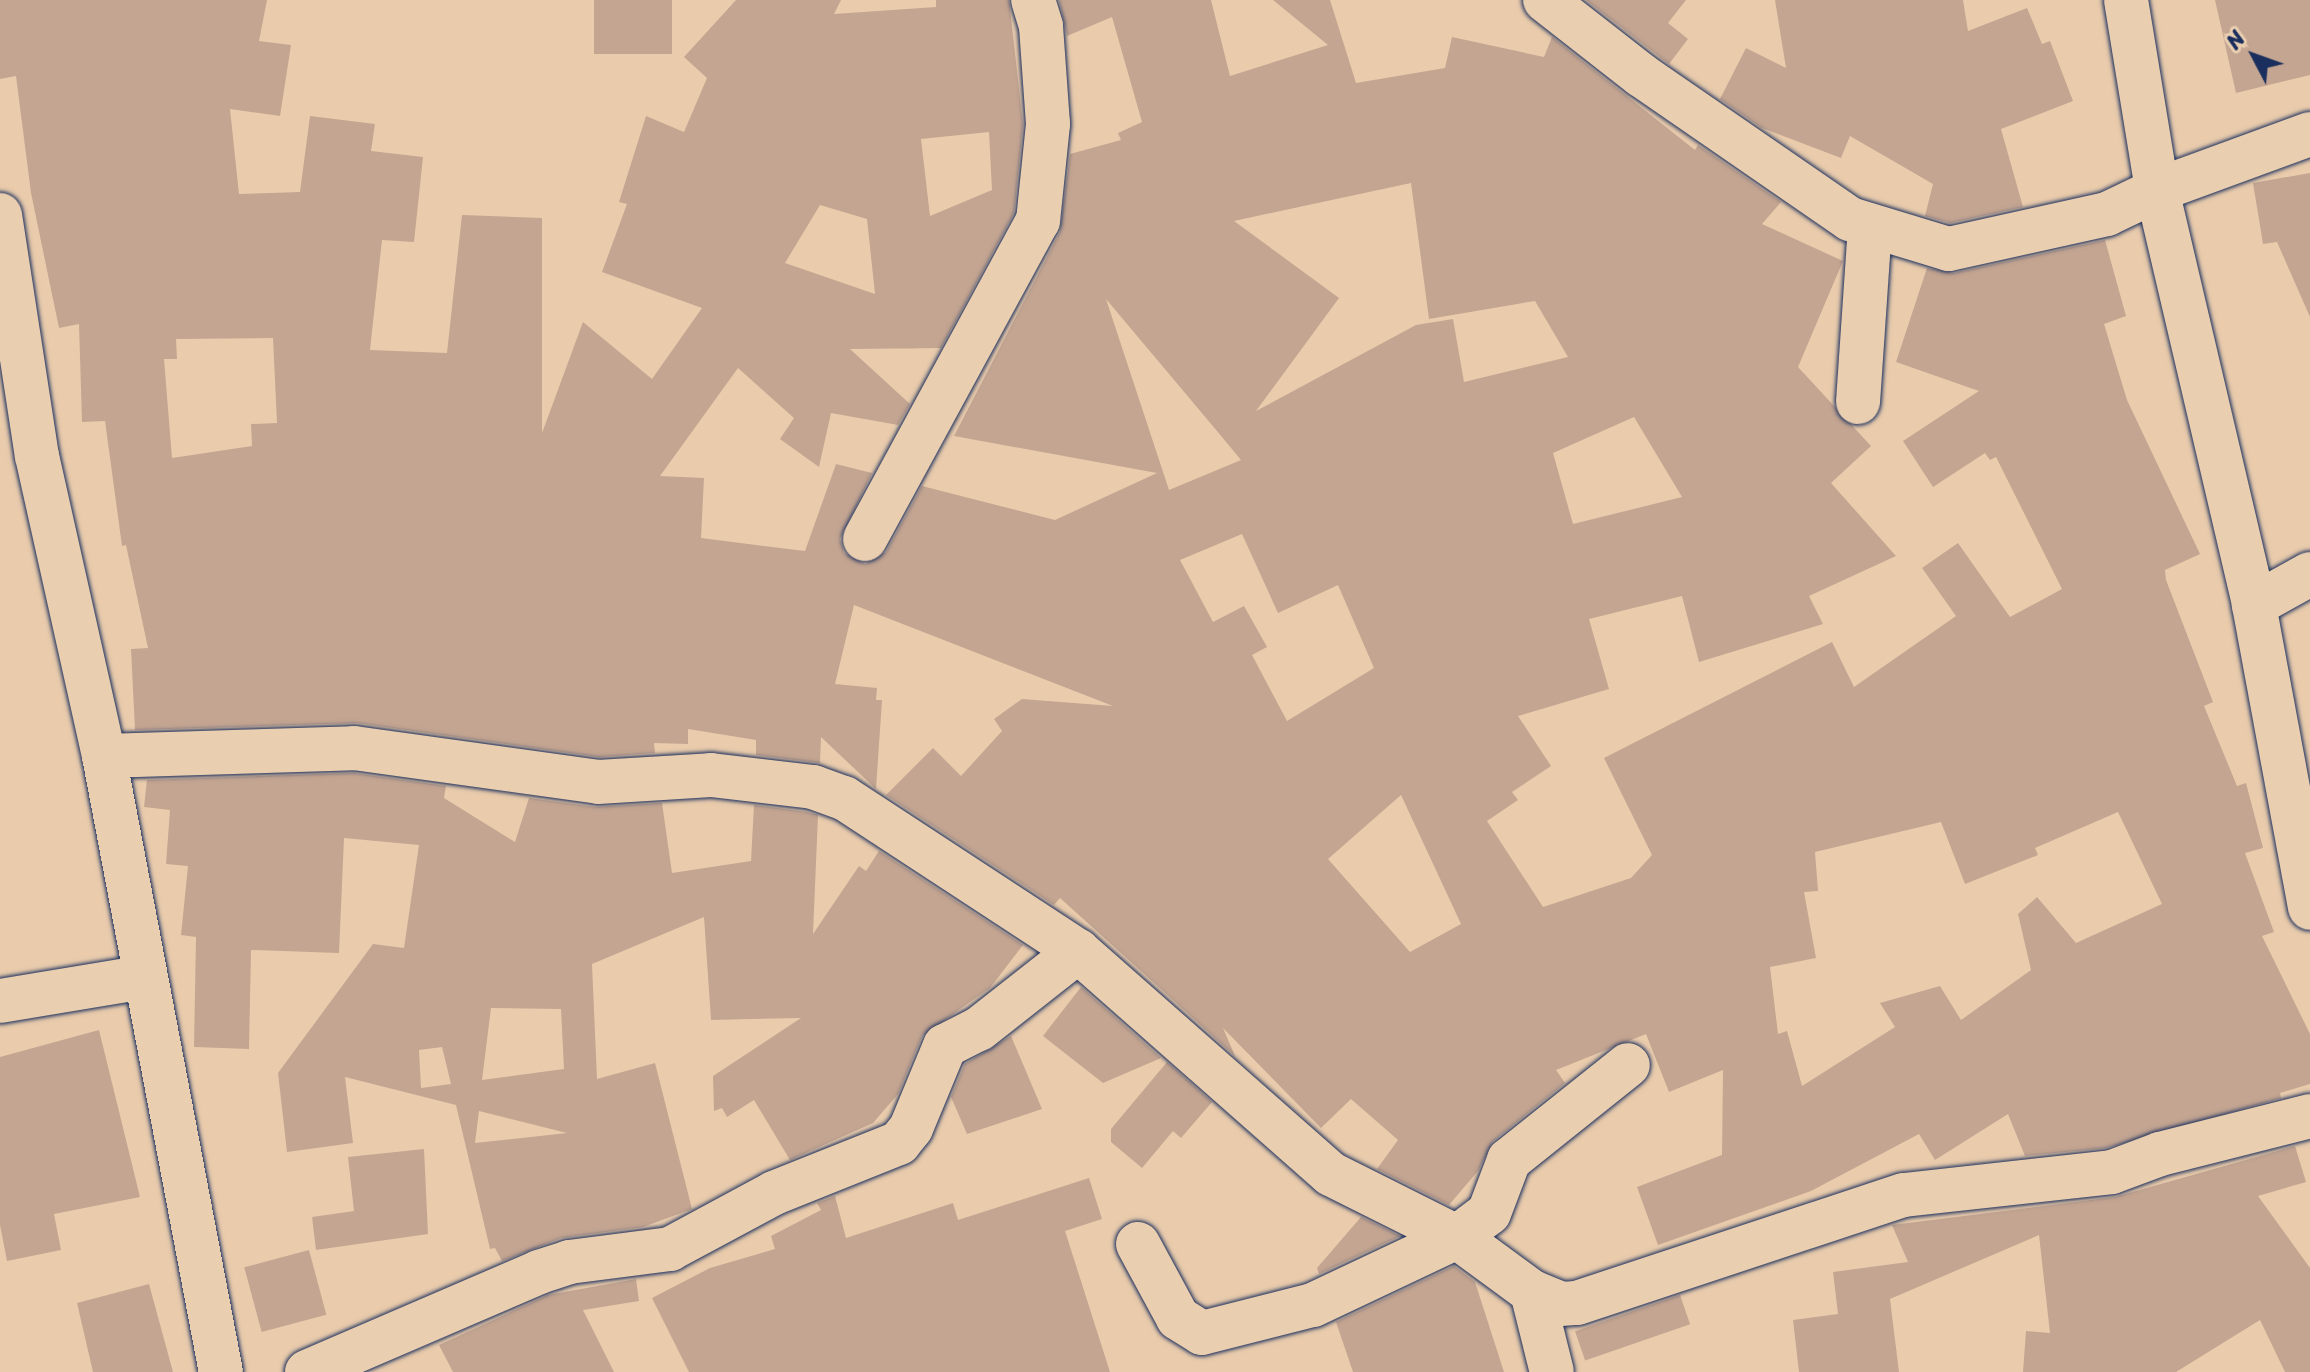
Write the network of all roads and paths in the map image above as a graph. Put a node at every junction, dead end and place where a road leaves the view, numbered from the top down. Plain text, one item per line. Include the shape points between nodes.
1 (1033, 0) edge
2 (1545, 0) edge
3 (2126, 0) edge
4 (2310, 134) edge
5 (2157, 190) junction
6 (0, 215) edge
7 (1870, 226) junction
8 (1858, 402) dead end
9 (18, 460) edge
10 (865, 539) dead end
11 (2310, 574) edge
12 (2254, 605) junction
13 (104, 756) junction
14 (2310, 908) edge
15 (1078, 951) junction
16 (145, 977) junction
17 (0, 1001) edge
18 (1628, 1065) dead end
19 (2310, 1116) edge
20 (1457, 1237) junction
21 (1138, 1244) dead end
22 (1532, 1292) junction
23 (221, 1372) edge
24 (307, 1372) edge
25 (1552, 1372) edge

1 - 10 street via 1041,26 1048,124 1038,221
2 - 7 street via 1728,137 1850,219
3 - 5 street
4 - 5 street
5 - 7 street via 2107,214 1949,249
5 - 12 street
6 - 9 street
7 - 8 street
9 - 13 street
11 - 12 street
12 - 14 street
13 - 15 street via 354,748 598,782 711,775 813,787 868,811
13 - 16 street
15 - 20 street via 1331,1174
15 - 24 street via 979,1029 945,1046 911,1128 899,1143 774,1193 670,1249 569,1262 539,1272
16 - 17 street
16 - 23 street
18 - 20 street via 1509,1160 1489,1213
19 - 22 street via 2160,1154 2112,1172 1904,1195 1577,1303 1545,1300
20 - 21 street via 1313,1305 1202,1333 1178,1318
20 - 22 street
22 - 25 street

